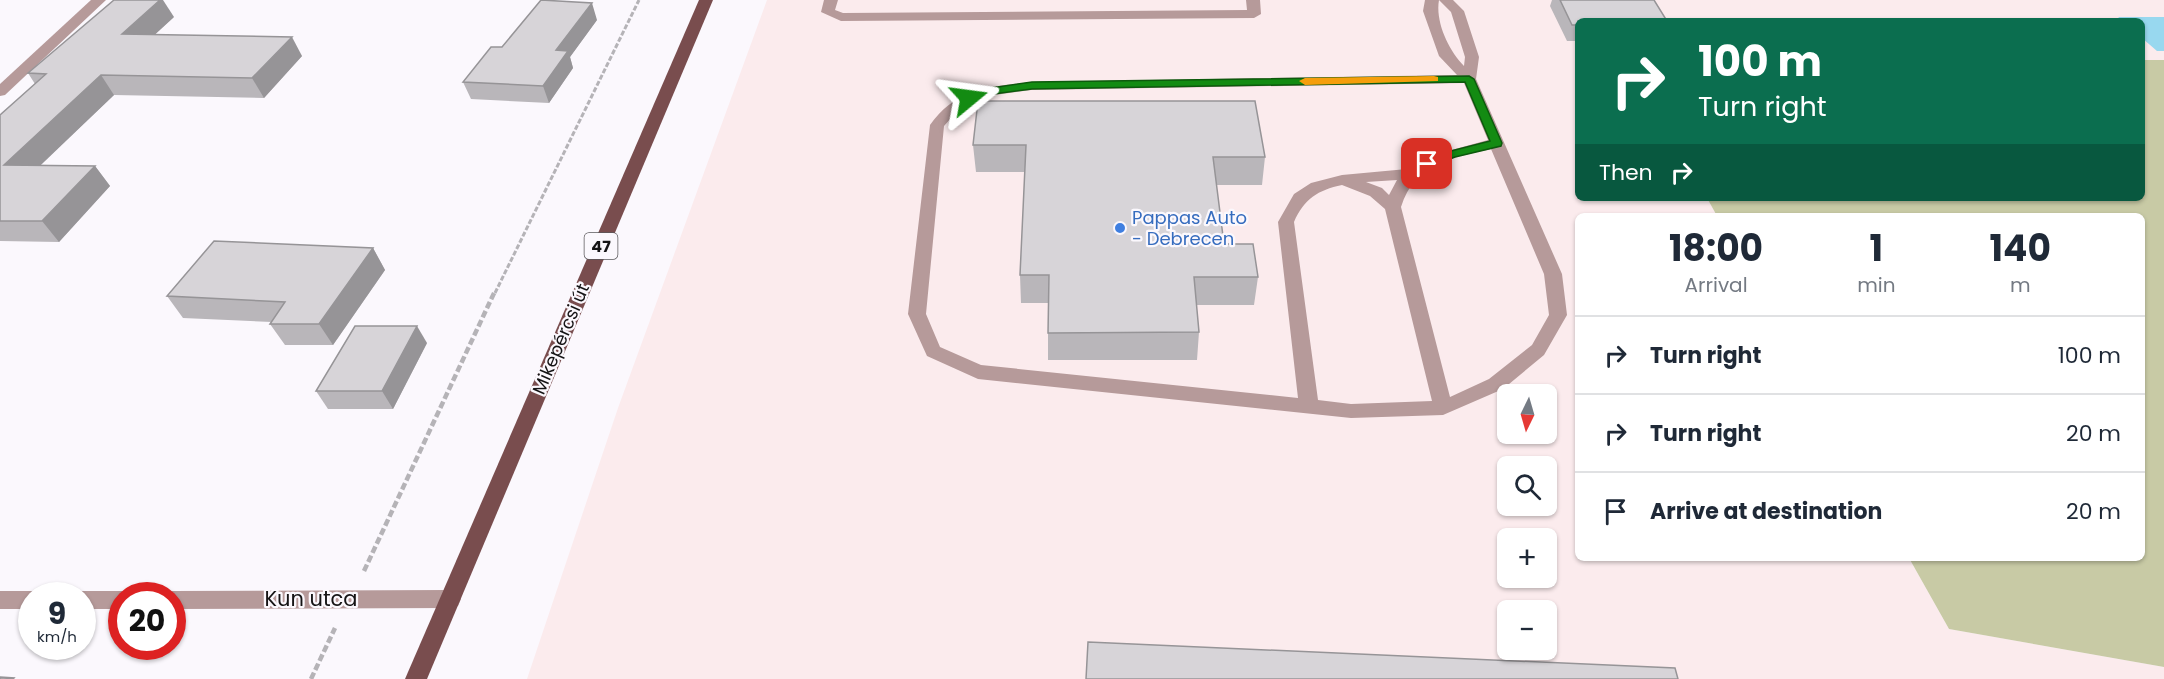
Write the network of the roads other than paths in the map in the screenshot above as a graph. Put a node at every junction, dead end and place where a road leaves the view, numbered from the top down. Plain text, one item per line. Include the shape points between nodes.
1 (99, 0) edge
2 (706, 0) edge
3 (831, 0) edge
4 (912, 0) edge
5 (1252, 0) edge
6 (1432, 0) edge
7 (1446, 0) edge
8 (909, 17) junction
9 (1469, 79) junction
10 (0, 92) edge
11 (1497, 143) junction
12 (1412, 174) junction
13 (1348, 181) junction
14 (1393, 207) junction
15 (1309, 407) junction
16 (1443, 408) junction
17 (450, 599) junction
18 (0, 600) edge
19 (18, 600) edge
20 (186, 600) edge
21 (417, 679) edge

1 - 10 street
2 - 17 main road, Mikepércsi út / 47
3 - 8 street via 828,12 841,17
4 - 8 street
5 - 8 street via 1254,14
6 - 9 street via 1430,11 1446,56
7 - 9 street via 1457,11 1472,57
9 - 11 street
9 - 15 street via 1032,86 984,92 955,105 937,125 917,314 933,351 978,372
11 - 12 street via 1452,154
11 - 16 street via 1553,274 1558,315 1538,350 1496,384
12 - 13 street
12 - 14 street via 1400,187
13 - 14 street via 1376,192
13 - 15 street via 1307,191 1286,222
14 - 16 street
15 - 16 street via 1351,411
17 - 20 street, Kun utca
17 - 21 main road, Mikepércsi út / 47
18 - 19 street

